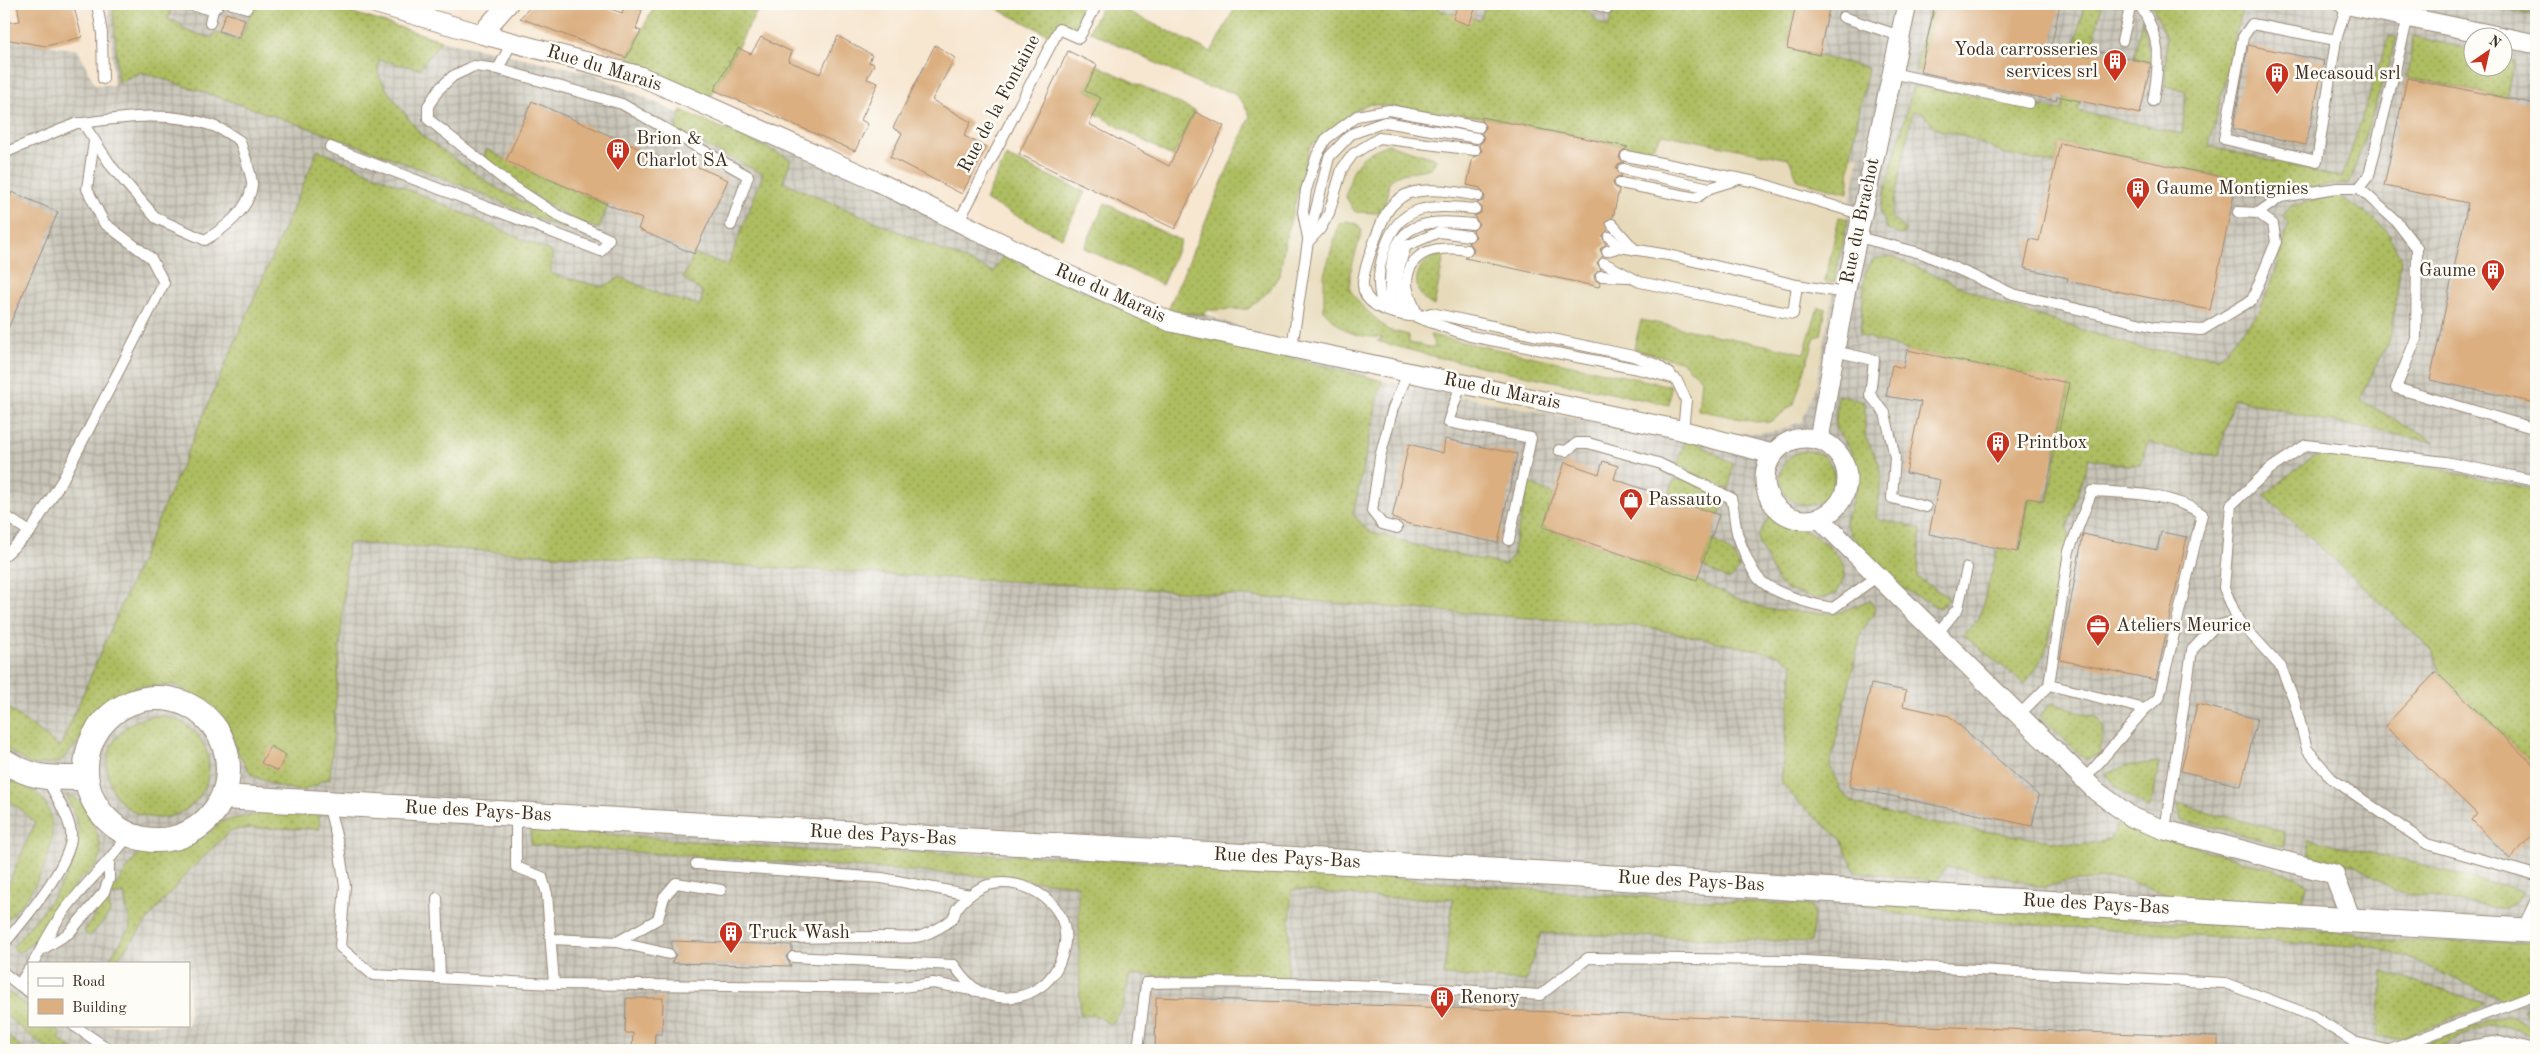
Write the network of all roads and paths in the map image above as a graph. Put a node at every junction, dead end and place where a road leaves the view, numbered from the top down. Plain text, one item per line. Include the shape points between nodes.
1 (97, 4) edge
2 (186, 4) edge
3 (232, 4) edge
4 (377, 4) edge
5 (508, 4) edge
6 (1097, 4) edge
7 (1594, 4) edge
8 (1608, 4) edge
9 (1907, 4) edge
10 (2131, 4) edge
11 (2139, 4) edge
12 (2346, 4) edge
13 (216, 6) edge
14 (248, 8) dead end
15 (1843, 17) dead end
16 (2408, 17) junction
17 (210, 22) dead end
18 (481, 34) junction
19 (1900, 36) junction
20 (2336, 40) junction
21 (2122, 41) dead end
22 (512, 42) junction
23 (2536, 46) edge
24 (498, 69) junction
25 (1892, 73) junction
26 (103, 79) dead end
27 (2153, 101) dead end
28 (2029, 103) dead end
29 (83, 123) junction
30 (1479, 127) dead end
31 (1477, 138) dead end
32 (94, 141) junction
33 (330, 147) dead end
34 (1475, 150) dead end
35 (4, 153) edge
36 (1626, 156) dead end
37 (1623, 169) dead end
38 (1740, 179) junction
39 (1620, 183) dead end
40 (1710, 188) junction
41 (2359, 188) junction
42 (1478, 196) dead end
43 (1475, 209) dead end
44 (2238, 212) dead end
45 (2258, 213) junction
46 (1863, 215) junction
47 (958, 222) junction
48 (1472, 224) dead end
49 (1612, 224) dead end
50 (731, 225) dead end
51 (1470, 236) dead end
52 (1609, 237) dead end
53 (1858, 237) junction
54 (1308, 241) junction
55 (1620, 247) junction
56 (1467, 250) dead end
57 (1635, 250) junction
58 (1607, 251) dead end
59 (1604, 263) dead end
60 (1601, 276) dead end
61 (1631, 277) junction
62 (1797, 285) junction
63 (1845, 292) junction
64 (1419, 318) junction
65 (1292, 347) junction
66 (1834, 351) junction
67 (1408, 373) junction
68 (1676, 379) junction
69 (1460, 384) junction
70 (2536, 429) edge
71 (1683, 431) junction
72 (1818, 439) junction
73 (1559, 450) dead end
74 (1772, 454) junction
75 (2536, 481) edge
76 (1926, 507) dead end
77 (4, 515) edge
78 (1820, 518) junction
79 (1397, 528) dead end
80 (30, 532) junction
81 (1509, 540) dead end
82 (4, 556) edge
83 (1967, 568) dead end
84 (1878, 576) junction
85 (2238, 620) junction
86 (1937, 634) junction
87 (2049, 685) junction
88 (2145, 709) junction
89 (2019, 715) junction
90 (4, 761) edge
91 (46, 778) junction
92 (86, 778) junction
93 (2084, 780) junction
94 (223, 797) junction
95 (328, 804) junction
96 (516, 814) junction
97 (2165, 830) junction
98 (129, 835) junction
99 (109, 862) junction
100 (696, 864) dead end
101 (2536, 875) edge
102 (721, 890) dead end
103 (970, 895) junction
104 (437, 898) dead end
105 (2536, 900) edge
106 (2351, 920) junction
107 (2529, 930) edge
108 (796, 938) dead end
109 (550, 939) junction
110 (617, 942) junction
111 (4, 944) edge
112 (40, 951) junction
113 (669, 954) dead end
114 (793, 957) dead end
115 (34, 962) edge
116 (28, 972) edge
117 (4, 973) edge
118 (440, 978) junction
119 (554, 984) junction
120 (19, 985) junction
121 (28, 991) edge
122 (979, 991) junction
123 (2536, 995) edge
124 (74, 1026) edge
125 (110, 1050) edge
126 (1138, 1050) edge
127 (2388, 1050) edge
128 (2458, 1050) edge
129 (2533, 1050) edge

1 - 26 lane via 102,33
2 - 13 lane
3 - 14 lane
4 - 18 street, Rue du Marais
5 - 18 street
6 - 47 lane, Rue de la Fontaine via 1079,38 1060,29
7 - 8 lane via 1607,8
9 - 19 street, Rue du Brachot
10 - 21 lane
11 - 27 lane via 2152,23 2158,50
12 - 16 street
12 - 20 lane
13 - 17 lane
15 - 19 lane
16 - 23 street
16 - 41 lane via 2368,175
18 - 22 street, Rue du Marais
19 - 25 street, Rue du Brachot
20 - 20 lane via 2252,24 2243,37 2224,139 2317,161
22 - 24 lane
22 - 47 street, Rue du Marais via 640,76 876,181
24 - 33 lane via 474,66 453,76 428,106 428,119 511,185 562,218 608,239 601,251
24 - 50 lane via 622,104 748,176
25 - 28 lane
25 - 46 street, Rue du Brachot
29 - 32 lane
29 - 32 lane via 126,117 176,116 215,126 240,142 252,185 243,208 224,229 205,240 156,218
29 - 35 lane
30 - 54 lane via 1389,110 1358,116 1326,138 1317,154 1303,212
31 - 54 lane via 1385,122 1351,134 1328,157
32 - 80 lane via 87,189 104,224 152,258 164,283 63,479
34 - 54 lane via 1379,138 1354,154 1342,169 1329,213
36 - 38 lane
37 - 40 lane
38 - 40 lane
38 - 46 lane
39 - 40 lane via 1696,198
41 - 45 lane via 2337,188 2281,197
41 - 70 lane via 2396,220 2417,248 2416,339 2396,388
42 - 64 lane via 1451,190 1409,193 1387,211 1362,284 1368,299 1385,312
43 - 64 lane via 1438,206 1406,215 1395,224 1379,268 1377,284 1381,300
44 - 45 lane
45 - 53 lane via 2273,224 2276,242 2252,300 2202,330 2155,327 2013,294 1924,254
46 - 53 street, Rue du Brachot
47 - 65 street, Rue du Marais via 1171,322
48 - 64 lane via 1445,221 1416,226 1400,238 1391,260 1390,300
49 - 57 lane
51 - 64 lane via 1439,232 1406,246 1397,284 1400,300
52 - 55 lane
53 - 63 street, Rue du Brachot
54 - 65 lane
55 - 57 lane
55 - 58 lane
56 - 64 lane via 1446,246 1422,253 1413,262 1406,282
57 - 62 lane
59 - 61 lane
60 - 61 lane
61 - 62 lane via 1640,282 1793,314
62 - 63 lane
63 - 66 street, Rue du Brachot
64 - 68 lane via 1470,336
64 - 68 lane via 1431,313 1633,356 1657,365
65 - 67 street, Rue du Marais
66 - 72 street, Rue du Brachot
66 - 76 lane via 1874,360 1870,395 1884,413 1895,457 1892,498
67 - 69 street, Rue du Marais
67 - 79 lane via 1393,408 1380,458 1372,511 1382,524
68 - 71 lane via 1686,400
69 - 71 street, Rue du Marais
69 - 81 lane via 1448,422 1530,438
71 - 74 street, Rue du Marais
72 - 74 street via 1796,438
72 - 78 street via 1838,452 1848,473 1844,496 1834,509
73 - 84 lane via 1566,451 1577,443 1588,443 1658,463 1731,498 1737,534 1744,554 1760,581 1808,604 1833,608
74 - 78 street via 1765,483 1774,505 1795,519
75 - 85 lane via 2445,462 2306,445 2270,469 2231,505 2224,588
77 - 80 lane
78 - 84 street
80 - 82 lane
83 - 86 lane via 1958,608
84 - 86 street
85 - 97 lane via 2214,627 2192,650
85 - 101 lane via 2281,667 2307,749 2331,778 2427,844
86 - 89 street
87 - 88 lane
87 - 88 lane via 2069,551 2092,491 2133,493 2187,504 2202,514 2159,698
87 - 89 lane
88 - 93 lane
89 - 93 street
90 - 91 street via 24,773
91 - 92 street
91 - 111 lane via 71,833 67,855 39,901
92 - 94 street via 87,754 95,732 111,714 131,702 154,698 178,701 199,712 216,728 226,750 228,773
92 - 98 street via 93,801 108,821
93 - 97 street via 2132,818
94 - 95 street, Rue des Pays-Bas
94 - 98 street via 211,816 194,830 173,839 151,840
95 - 96 street, Rue des Pays-Bas
95 - 118 lane via 345,886 340,947 374,975
96 - 106 street, Rue des Pays-Bas
96 - 109 lane via 516,867 542,877 547,894
97 - 106 street via 2334,874
98 - 99 lane
99 - 112 lane via 66,908
99 - 112 lane via 109,880 104,892 70,933
100 - 103 lane via 882,878
102 - 110 lane via 676,883 664,897 658,919
103 - 108 lane via 952,920 920,936
103 - 122 lane via 986,885 1006,882 1042,893 1055,908 1063,925 1065,944 1060,963 1050,979 1035,991 1016,997 997,997
104 - 118 lane
105 - 107 lane
106 - 107 street, Rue des Pays-Bas
109 - 110 lane
109 - 119 lane
110 - 113 lane
112 - 115 lane
114 - 122 lane via 954,965
116 - 120 lane
117 - 120 lane
118 - 119 lane
119 - 122 lane via 896,988 933,983
120 - 121 lane
123 - 127 lane
124 - 125 lane
126 - 127 lane via 1146,983 1415,987 1540,995 1588,958 1787,960 2225,983 2313,1016 2354,1042
128 - 129 lane via 2500,1041

